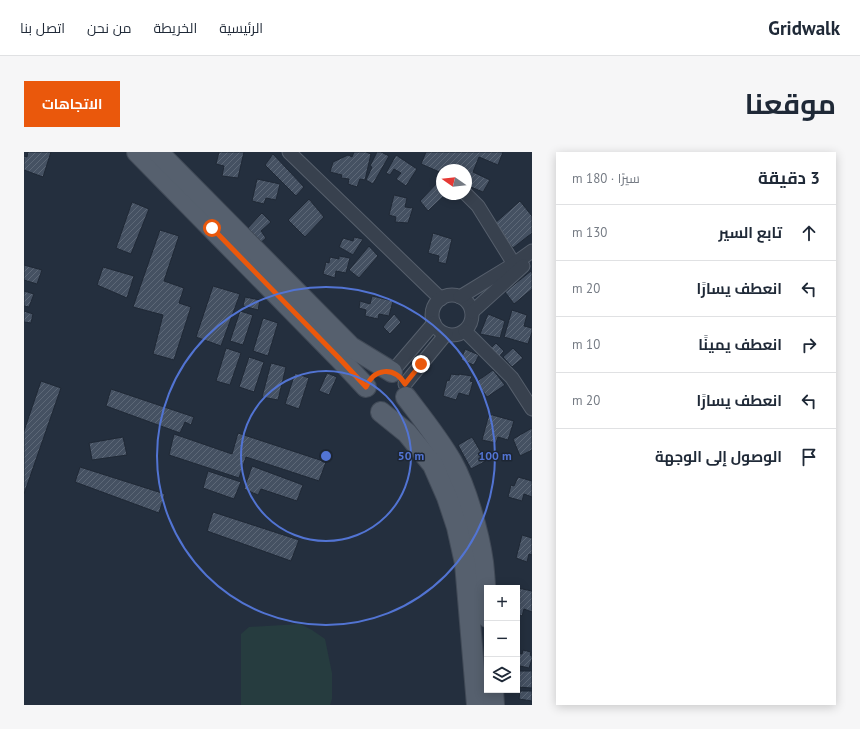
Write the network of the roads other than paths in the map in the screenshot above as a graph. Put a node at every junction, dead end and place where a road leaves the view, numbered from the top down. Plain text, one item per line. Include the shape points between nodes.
1 (137, 152) edge
2 (158, 152) edge
3 (289, 152) edge
4 (472, 200) edge
5 (532, 251) edge
6 (532, 259) edge
7 (514, 264) junction
8 (460, 297) junction
9 (441, 299) junction
10 (472, 312) junction
11 (434, 323) junction
12 (465, 331) junction
13 (446, 334) junction
14 (401, 384) junction
15 (366, 387) junction
16 (532, 410) edge
17 (381, 412) junction
18 (485, 585) edge
19 (493, 693) edge
20 (477, 705) edge
21 (494, 705) edge

1 - 15 main road
2 - 14 main road via 351,347
3 - 9 street
4 - 7 street
5 - 7 street
6 - 10 street
7 - 8 street
8 - 9 street via 454,295
8 - 10 street via 466,300
9 - 11 street via 433,309
10 - 12 street via 470,325
11 - 13 street
11 - 14 street
12 - 13 street via 456,335
12 - 16 street via 512,378
13 - 14 street
14 - 15 main road via 385,371 373,376
14 - 17 main road via 399,408
14 - 18 main road via 452,463 465,492 483,561
15 - 17 main road via 367,400
17 - 20 main road via 407,433 433,465 457,527 465,563
19 - 21 main road

